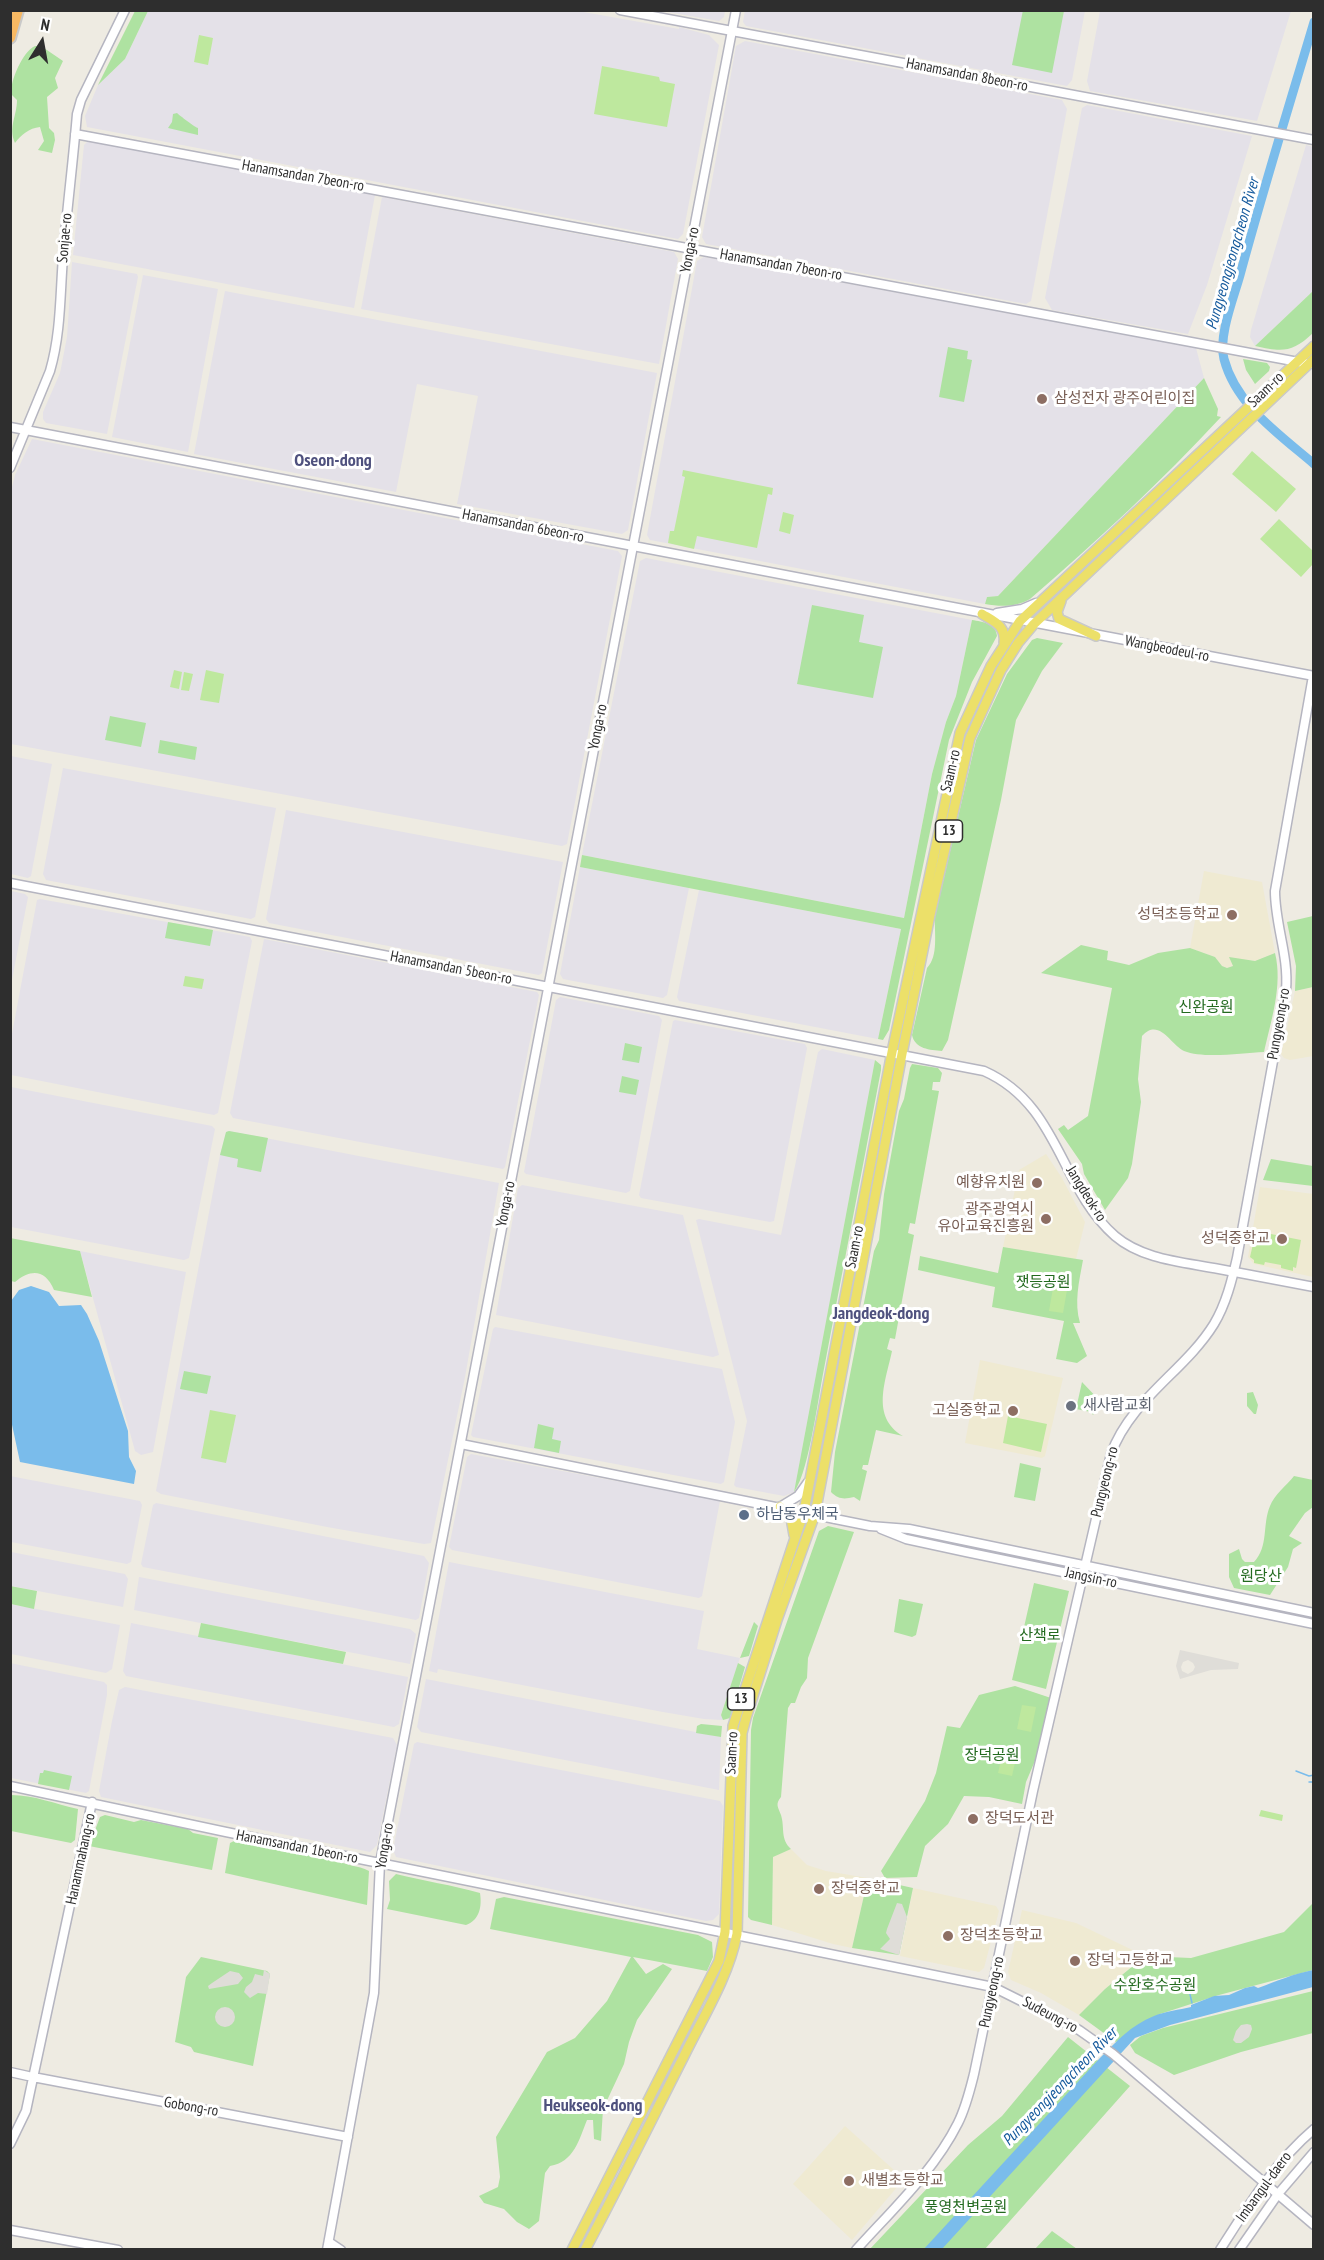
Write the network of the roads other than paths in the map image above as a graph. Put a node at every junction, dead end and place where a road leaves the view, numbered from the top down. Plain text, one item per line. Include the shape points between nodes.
1 (18, 10) edge
2 (125, 10) edge
3 (620, 10) edge
4 (736, 10) edge
5 (732, 32) junction
6 (10, 38) edge
7 (75, 134) junction
8 (1314, 140) edge
9 (691, 248) junction
10 (1314, 346) edge
11 (1296, 362) junction
12 (1311, 362) edge
13 (10, 427) edge
14 (26, 430) junction
15 (10, 468) edge
16 (633, 547) junction
17 (1064, 596) junction
18 (1047, 597) junction
19 (982, 614) junction
20 (1020, 621) junction
21 (1034, 624) junction
22 (1096, 636) junction
23 (1003, 645) junction
24 (1313, 676) edge
25 (10, 883) edge
26 (548, 987) junction
27 (892, 1052) junction
28 (902, 1054) junction
29 (1234, 1272) junction
30 (1314, 1287) edge
31 (461, 1444) junction
32 (812, 1476) junction
33 (780, 1507) junction
34 (804, 1511) junction
35 (815, 1514) junction
36 (870, 1526) junction
37 (794, 1541) junction
38 (1084, 1566) junction
39 (1082, 1576) junction
40 (1314, 1613) edge
41 (1314, 1624) edge
42 (10, 1786) edge
43 (92, 1802) junction
44 (380, 1863) junction
45 (725, 1932) junction
46 (737, 1934) junction
47 (993, 1987) junction
48 (10, 2072) edge
49 (31, 2077) junction
50 (1314, 2129) edge
51 (10, 2136) edge
52 (348, 2137) junction
53 (10, 2144) edge
54 (1314, 2152) edge
55 (1264, 2182) junction
56 (1278, 2194) junction
57 (1314, 2225) edge
58 (10, 2230) edge
59 (328, 2247) edge
60 (118, 2250) edge
61 (341, 2250) edge
62 (572, 2250) edge
63 (585, 2250) edge
64 (856, 2250) edge
65 (1220, 2250) edge
66 (1239, 2250) edge

1 - 6 highway
2 - 7 street, Sonjae-ro via 81,100
3 - 5 street, Hanamsandan 8beon-ro
4 - 5 street, Yonga-ro
5 - 8 street, Hanamsandan 8beon-ro
5 - 9 street, Yonga-ro
7 - 9 street, Hanamsandan 7beon-ro
7 - 14 street, Sonjae-ro via 58,334 50,371
9 - 11 street, Hanamsandan 7beon-ro
9 - 16 street, Yonga-ro
10 - 11 main road, Saam-ro / 13
11 - 12 street, Hanamsandan 7beon-ro
11 - 18 main road, Saam-ro / 13
12 - 17 main road, Saam-ro / 13
13 - 14 street, Hanamsandan 6beon-ro
14 - 15 street, Sonjae-ro
14 - 16 street, Hanamsandan 6beon-ro
16 - 19 street, Hanamsandan 6beon-ro
16 - 26 street, Yonga-ro
17 - 21 main road, Saam-ro / 13
17 - 22 main road via 1057,610 1058,618
18 - 19 street via 1022,609
18 - 20 main road, Saam-ro / 13
19 - 20 street, Hanamsandan 6beon-ro
19 - 23 main road via 1002,627
20 - 21 street, Wangbeodeul-ro
20 - 23 main road, Saam-ro / 13
21 - 22 street, Wangbeodeul-ro
21 - 28 main road, Saam-ro / 13 via 1001,670 970,738
22 - 24 street, Wangbeodeul-ro
23 - 27 main road, Saam-ro / 13 via 960,734
24 - 29 street, Pungyeong-ro via 1275,891 1286,990
25 - 26 street, Hanamsandan 5beon-ro
26 - 27 street, Hanamsandan 5beon-ro
26 - 31 street, Yonga-ro
27 - 28 street, Jangdeok-ro
27 - 32 main road, Saam-ro / 13
28 - 29 street, Jangdeok-ro via 984,1071 1020,1094 1044,1123 1088,1203 1116,1237 1162,1258
28 - 35 main road, Saam-ro / 13
29 - 30 street, Jangdeok-ro
29 - 38 street, Pungyeong-ro via 1220,1313 1209,1331 1138,1409 1116,1440
31 - 33 street
31 - 44 street, Yonga-ro
32 - 33 street via 803,1491
32 - 34 main road, Saam-ro / 13
33 - 34 street
33 - 37 main road via 791,1518
34 - 35 street, Jangsin-ro
34 - 37 main road, Saam-ro / 13
35 - 36 street, Jangsin-ro
35 - 46 main road, Saam-ro / 13 via 742,1733
36 - 38 street, Jangsin-ro via 909,1529
36 - 39 street, Jangsin-ro via 906,1539
37 - 45 main road, Saam-ro / 13 via 733,1726
38 - 39 street, Pungyeong-ro
38 - 40 street, Jangsin-ro
39 - 41 street, Jangsin-ro
39 - 47 street, Pungyeong-ro
42 - 43 street, Hanamsandan 1beon-ro
43 - 44 street, Hanamsandan 1beon-ro
43 - 49 street, Hanammahang-ro via 88,1805
44 - 45 street, Hanamsandan 1beon-ro
44 - 52 street, Yonga-ro via 376,1978
45 - 46 street, Sudeung-ro
45 - 62 main road, Saam-ro / 13 via 719,1961
46 - 47 street, Sudeung-ro
46 - 63 main road, Saam-ro / 13 via 729,1965
47 - 55 street, Sudeung-ro via 1090,2037
47 - 64 street, Pungyeong-ro via 959,2121 919,2180
48 - 49 street, Gobong-ro
49 - 51 street, Hanammahang-ro
49 - 52 street, Gobong-ro
49 - 53 street, Hanammahang-ro via 26,2111
50 - 55 street, Imbangul-daero
52 - 59 street, Yonga-ro
54 - 56 street, Imbangul-daero
55 - 56 street, Sudeung-ro
55 - 65 street, Imbangul-daero
56 - 57 street, Sudeung-ro
56 - 66 street, Imbangul-daero
58 - 60 street
59 - 61 street

